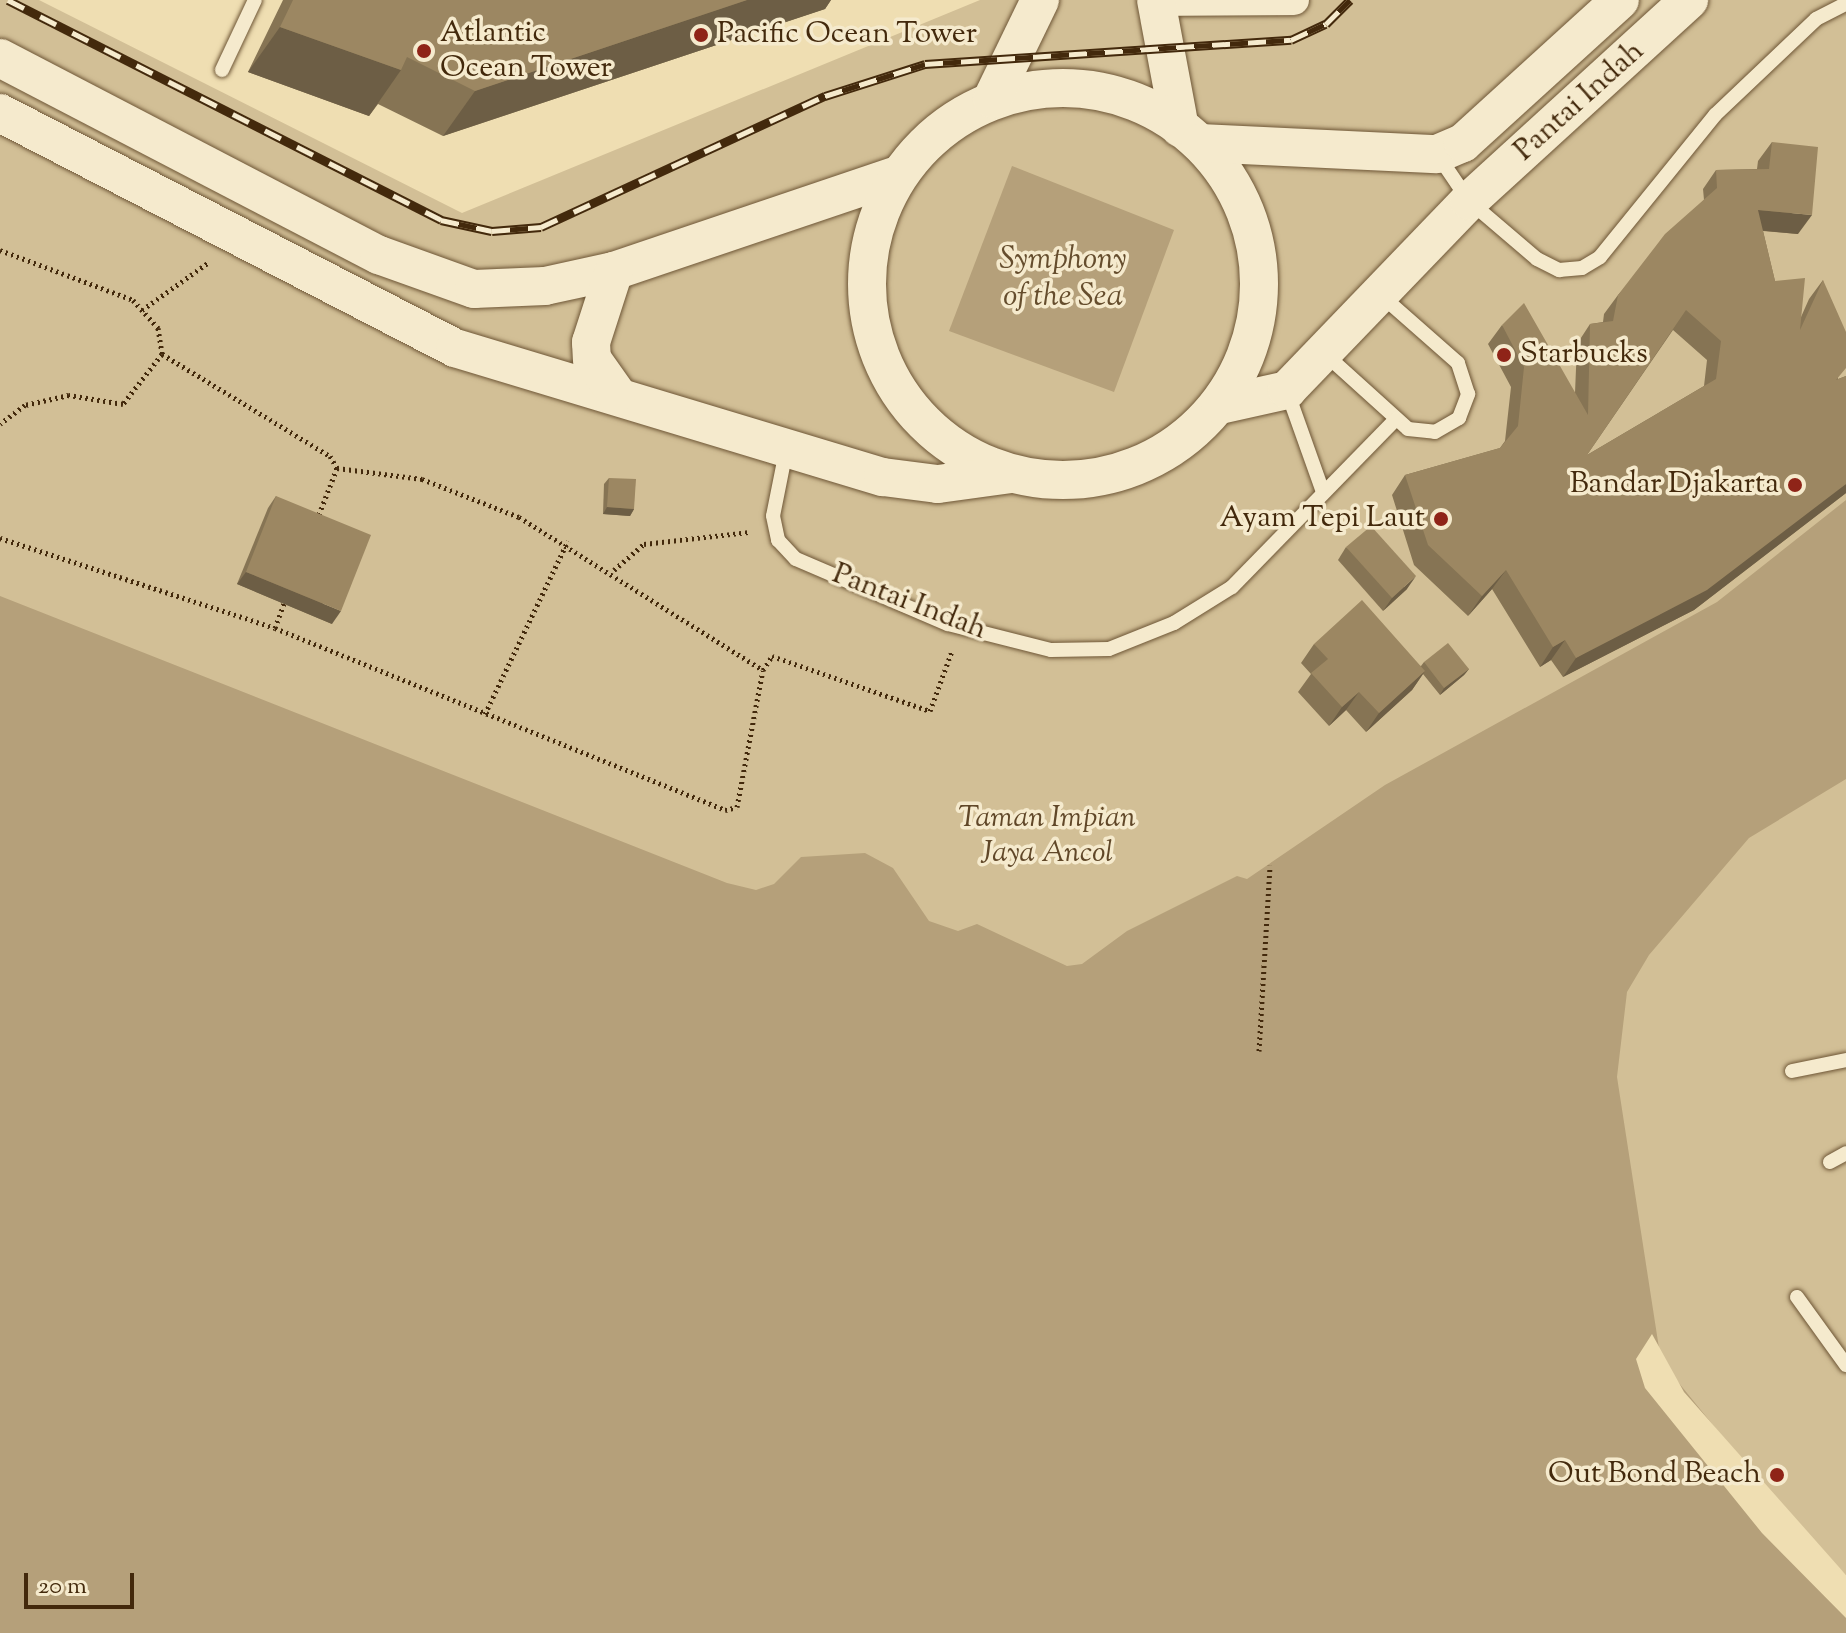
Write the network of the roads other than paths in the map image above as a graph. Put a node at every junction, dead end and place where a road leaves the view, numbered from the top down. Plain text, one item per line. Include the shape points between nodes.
1 (255, 0) edge
2 (1040, 0) edge
3 (1156, 0) edge
4 (1294, 0) edge
5 (1620, 0) edge
6 (1689, 0) edge
7 (1846, 4) edge
8 (0, 58) edge
9 (222, 70) dead end
10 (992, 99) junction
11 (0, 113) edge
12 (1190, 136) junction
13 (1437, 154) junction
14 (897, 175) junction
15 (1469, 201) junction
16 (614, 271) junction
17 (1381, 295) junction
18 (1324, 353) junction
19 (1287, 390) junction
20 (616, 393) junction
21 (1220, 405) junction
22 (1396, 419) junction
23 (787, 445) junction
24 (1011, 474) junction
25 (1323, 492) junction
26 (1846, 1060) edge
27 (1792, 1071) dead end
28 (1846, 1153) edge
29 (1830, 1162) dead end
30 (1797, 1297) dead end
31 (1846, 1365) edge

1 - 9 lane
2 - 10 street
3 - 4 street
3 - 12 street
5 - 13 street, Pantai Indah via 1463,143
6 - 15 street, Pantai Indah
7 - 15 lane via 1816,19 1715,115 1600,257 1582,268 1559,270 1537,259
8 - 16 street via 379,255 460,284 545,286
10 - 12 street via 1044,88 1096,90 1146,106
10 - 14 street via 939,130
11 - 20 street via 455,348
12 - 13 street
12 - 21 street via 1235,189 1255,242 1259,285 1247,355
13 - 15 lane
14 - 16 street
14 - 24 street via 874,223 865,275 870,328 889,377 921,420 962,454
15 - 17 street, Pantai Indah
16 - 20 street via 591,342 592,359
17 - 18 street, Pantai Indah
17 - 22 lane via 1458,363 1468,394 1459,418 1423,433
18 - 19 street, Pantai Indah
18 - 22 lane
19 - 21 street
19 - 25 lane
20 - 23 street
21 - 24 street via 1148,463 1104,477
22 - 25 lane, Pantai Indah
23 - 24 street via 910,480
23 - 25 lane, Pantai Indah via 776,530 796,559 961,628 1051,650 1109,649 1174,623 1232,587
26 - 27 lane
28 - 29 lane
30 - 31 lane

